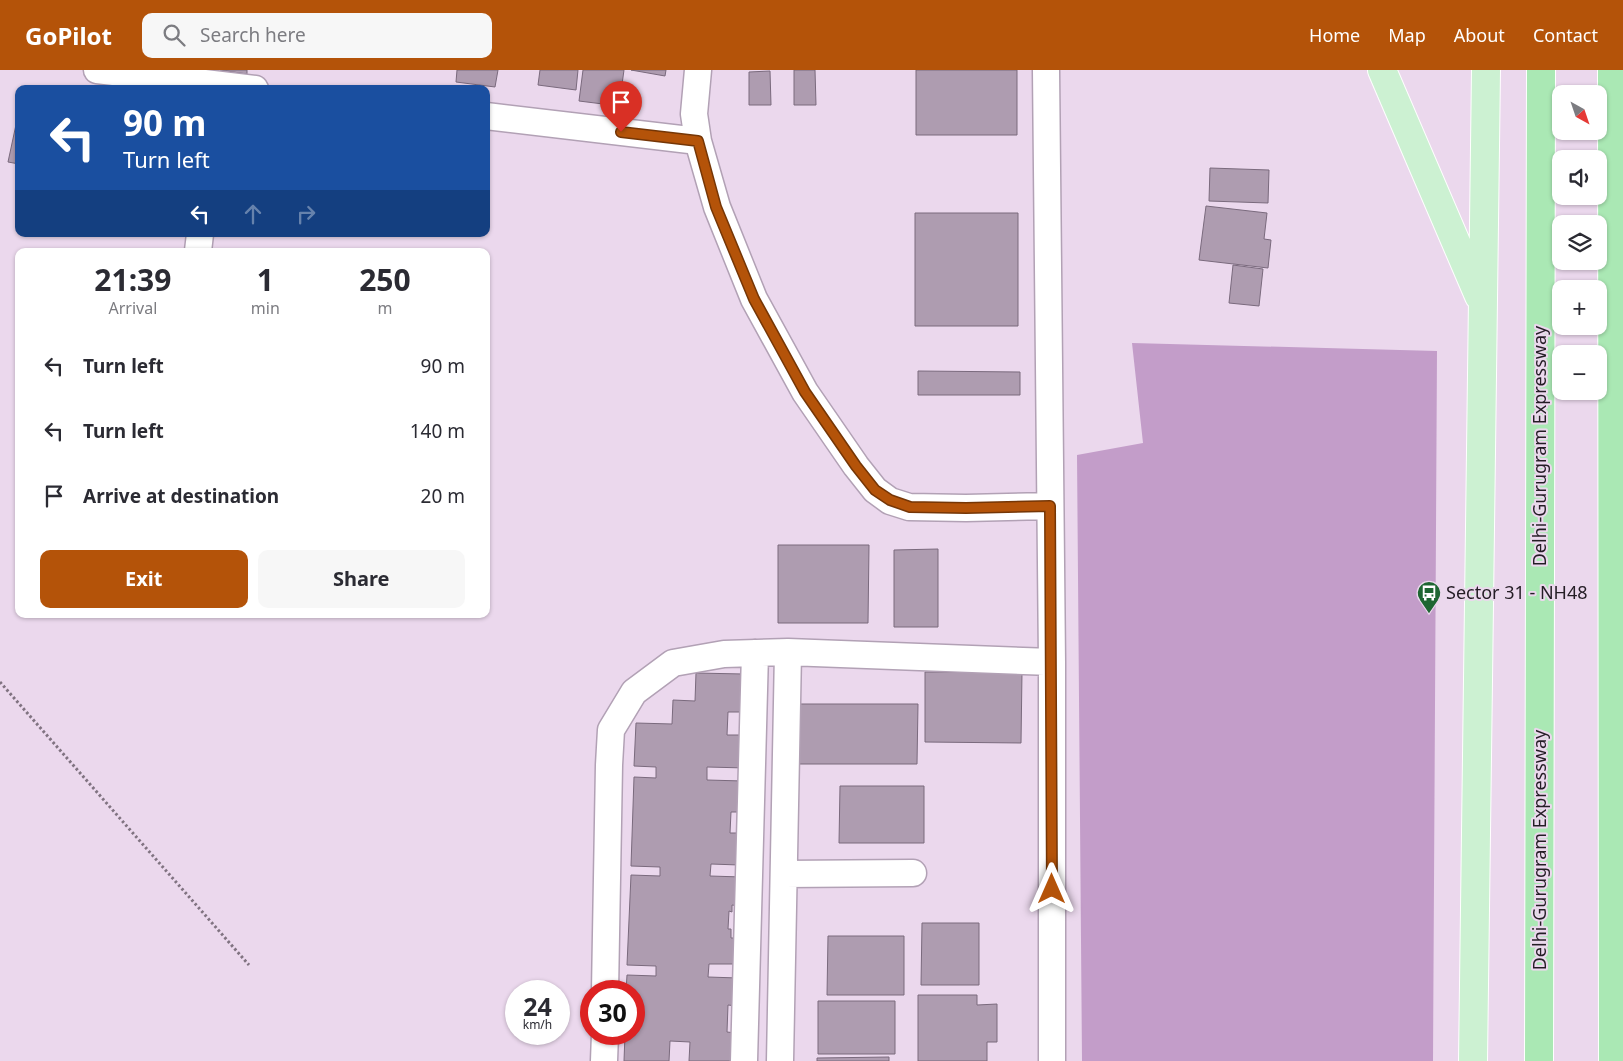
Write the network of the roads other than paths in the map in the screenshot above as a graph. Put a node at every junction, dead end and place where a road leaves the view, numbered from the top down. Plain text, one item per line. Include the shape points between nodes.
1 (98, 70) edge
2 (698, 70) edge
3 (1046, 70) edge
4 (1382, 70) edge
5 (1541, 70) edge
6 (1612, 70) edge
7 (1481, 78) edge
8 (206, 85) edge
9 (490, 116) edge
10 (698, 141) junction
11 (1483, 306) junction
12 (1050, 506) junction
13 (788, 652) junction
14 (755, 653) junction
15 (1052, 662) junction
16 (913, 873) dead end
17 (784, 874) junction
18 (605, 980) edge
19 (605, 1045) edge
20 (604, 1061) edge
21 (744, 1061) edge
22 (780, 1061) edge
23 (1052, 1061) edge
24 (1473, 1061) edge
25 (1540, 1061) edge
26 (1613, 1061) edge

1 - 8 street
2 - 10 street via 694,114
3 - 12 street
4 - 11 main road
5 - 25 highway, Delhi-Gurugram Expressway
6 - 26 highway
7 - 11 main road
9 - 10 street
10 - 12 street via 716,207 754,299 805,392 875,490 910,507
11 - 24 main road
12 - 15 street
13 - 14 street
13 - 15 street
13 - 17 street
14 - 18 street via 724,654 673,663 634,692 611,730
14 - 21 street
15 - 23 street
16 - 17 street
17 - 22 street
19 - 20 street

